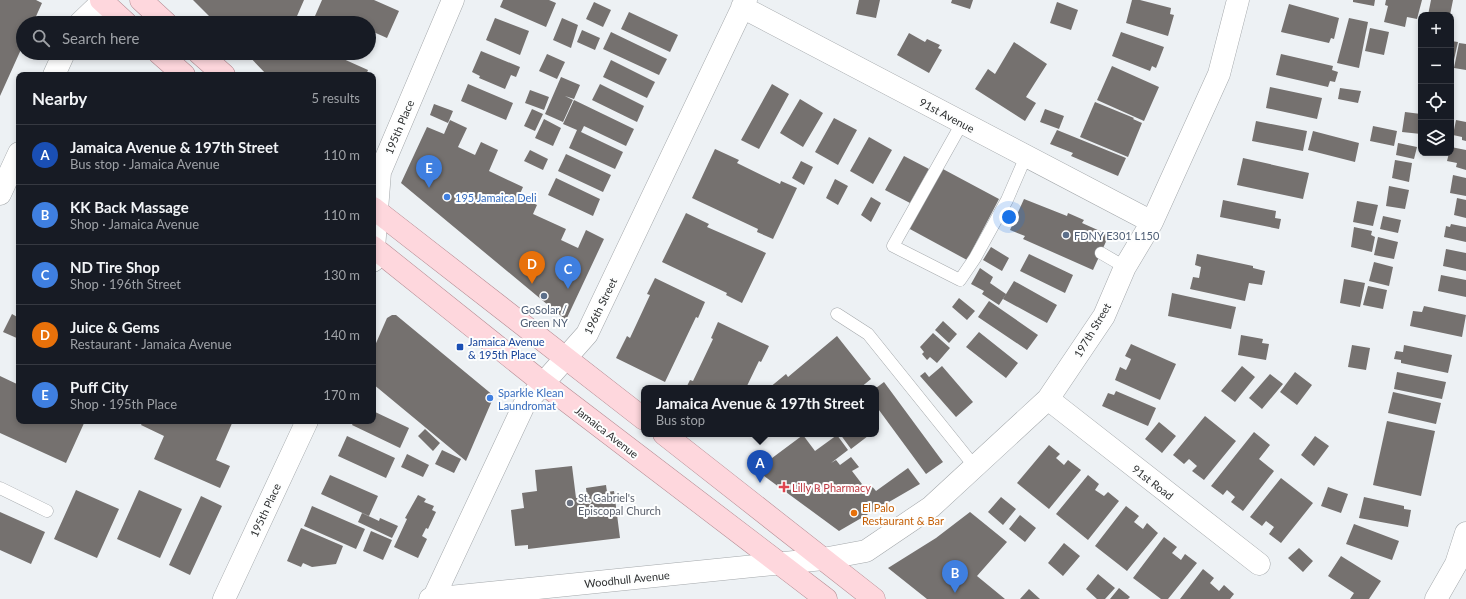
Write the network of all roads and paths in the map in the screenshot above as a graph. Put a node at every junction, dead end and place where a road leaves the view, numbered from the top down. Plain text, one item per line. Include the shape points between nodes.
1 (141, 0) edge
2 (453, 0) edge
3 (1238, 0) edge
4 (744, 4) edge
5 (95, 8) edge
6 (112, 16) edge
7 (158, 16) edge
8 (61, 60) edge
9 (167, 60) edge
10 (208, 60) edge
11 (55, 72) edge
12 (181, 72) edge
13 (221, 72) edge
14 (962, 123) junction
15 (1026, 156) junction
16 (16, 159) edge
17 (0, 194) edge
18 (376, 202) edge
19 (376, 210) edge
20 (1152, 222) junction
21 (1101, 253) dead end
22 (376, 254) edge
23 (1125, 267) junction
24 (837, 314) dead end
25 (566, 358) junction
26 (543, 383) junction
27 (1048, 399) junction
28 (641, 417) edge
29 (306, 424) edge
30 (668, 437) edge
31 (975, 467) junction
32 (0, 488) edge
33 (47, 511) dead end
34 (1466, 533) edge
35 (823, 559) junction
36 (779, 564) junction
37 (1259, 564) dead end
38 (224, 599) edge
39 (430, 599) edge
40 (433, 599) edge
41 (826, 599) edge
42 (874, 599) edge
43 (1436, 599) edge

1 - 7 main road
2 - 18 street, 195th Place via 380,172
3 - 20 street, 197th Street via 1219,74
4 - 14 street, 91st Avenue
4 - 25 street, 196th Street via 587,334
5 - 6 main road
8 - 11 street
9 - 12 main road
10 - 13 main road
14 - 15 street, 91st Avenue
14 - 15 lane via 893,246 960,280 975,258 1006,200
15 - 20 street, 91st Avenue
16 - 17 street
19 - 25 main road
20 - 23 street, 197th Street
21 - 23 lane
22 - 26 main road, Jamaica Avenue
23 - 27 street, 197th Street via 1104,316
24 - 31 lane via 868,334
25 - 26 street, 196th Street
25 - 28 main road
26 - 36 main road, Jamaica Avenue
26 - 40 street, 196th Street via 524,405
27 - 31 street, 197th Street
27 - 37 street, 91st Road
29 - 38 street, 195th Place
30 - 35 main road
31 - 35 street, 197th Street via 931,507 866,551
32 - 33 lane
34 - 43 street via 1456,564
35 - 36 street, Woodhull Avenue
35 - 42 main road
36 - 40 street, Woodhull Avenue
36 - 41 main road, Jamaica Avenue
39 - 40 street, Woodhull Avenue

